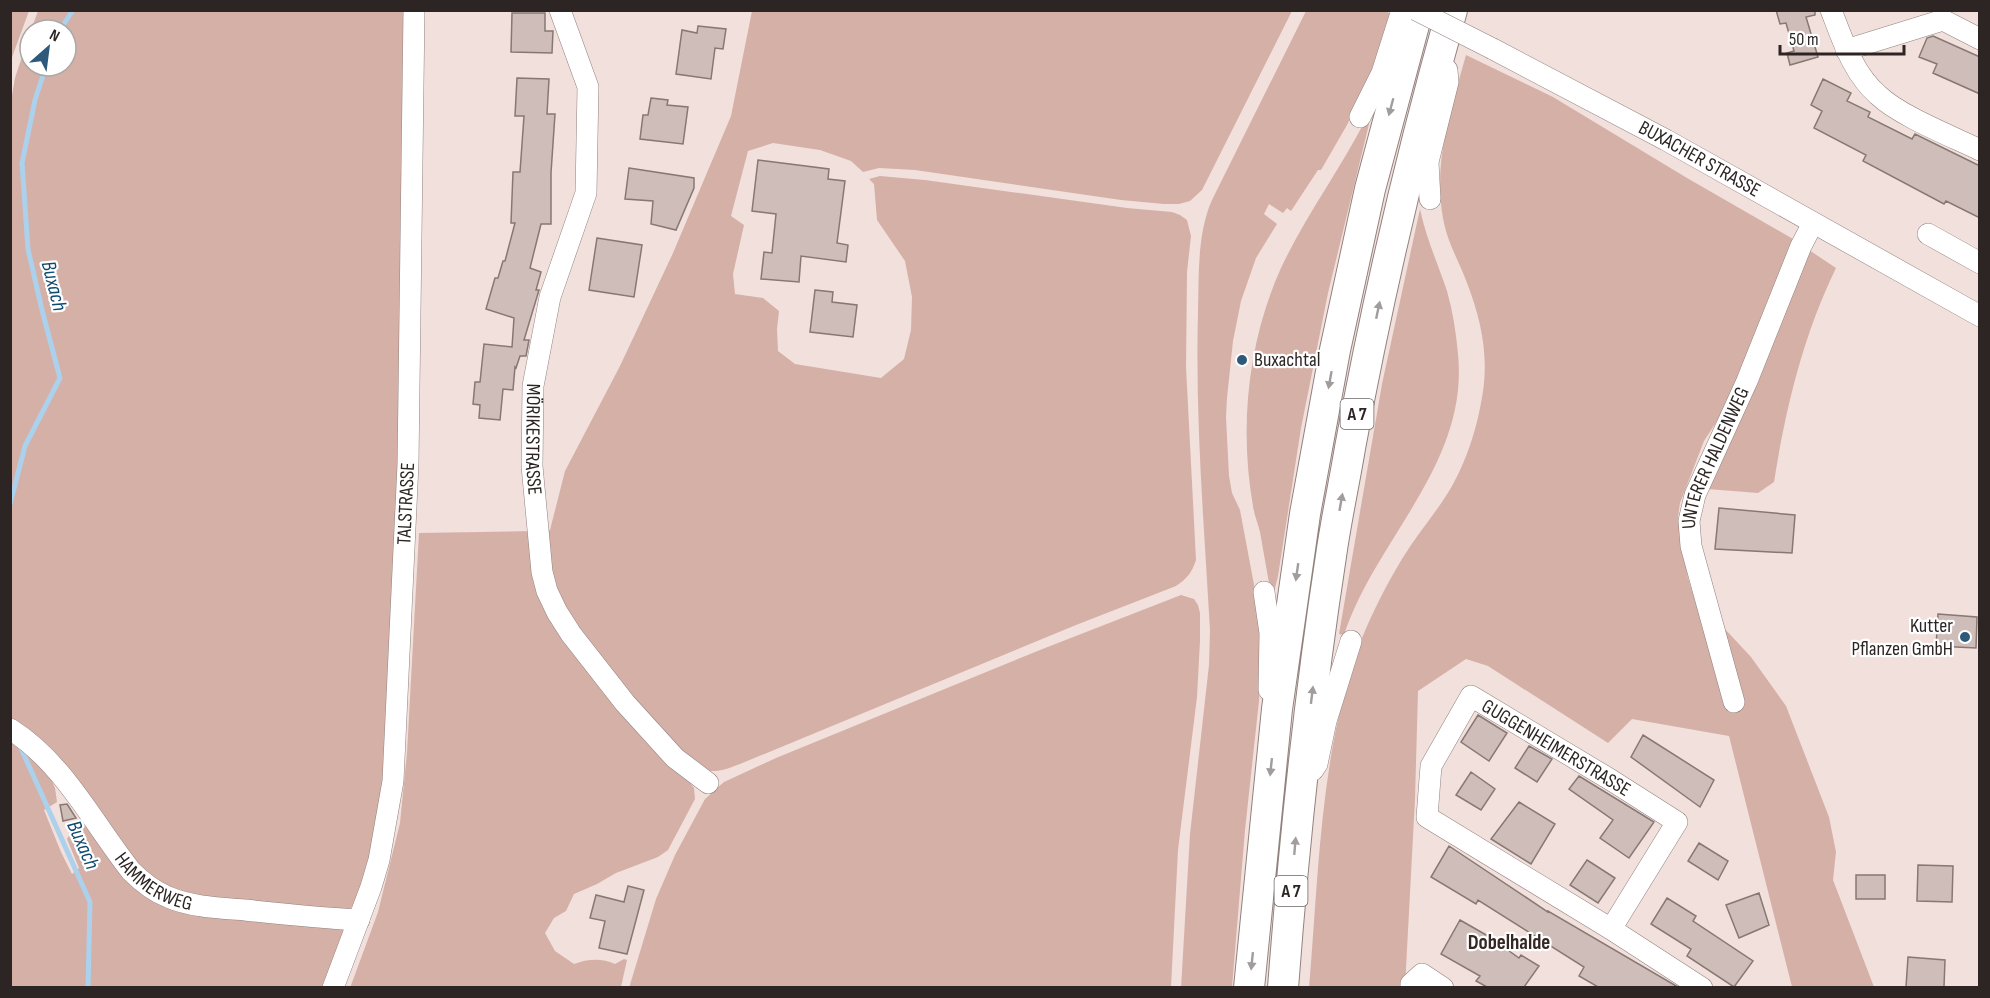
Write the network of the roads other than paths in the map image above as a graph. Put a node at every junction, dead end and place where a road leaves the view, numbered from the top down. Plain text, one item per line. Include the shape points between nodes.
1 (414, 10) edge
2 (560, 10) edge
3 (1402, 10) edge
4 (1417, 10) edge
5 (1452, 10) edge
6 (1832, 10) edge
7 (1444, 39) junction
8 (1980, 39) edge
9 (1846, 50) junction
10 (1360, 117) dead end
11 (1980, 150) edge
12 (1430, 199) dead end
13 (1813, 223) junction
14 (1928, 234) dead end
15 (1980, 263) edge
16 (1980, 316) edge
17 (1264, 592) dead end
18 (1351, 641) dead end
19 (1734, 702) dead end
20 (1277, 709) junction
21 (17, 733) edge
22 (708, 783) dead end
23 (1300, 794) junction
24 (359, 920) junction
25 (1611, 929) junction
26 (333, 987) edge
27 (1249, 987) edge
28 (1283, 987) edge
29 (1411, 987) edge
30 (1443, 987) edge
31 (1702, 987) edge

1 - 24 street, TALSTRASSE via 408,464 395,753 384,837
2 - 22 street, MÖRIKESTRASSE via 588,87 586,193 550,297 533,386 532,466 542,572 557,612 625,703 675,758
3 - 10 street via 1382,73
4 - 13 street, BUXACHER STRASSE, bridge
4 -> 20 highway, A 7 via 1370,189 1335,350 1305,514
5 - 7 highway, A 7
6 - 9 street
7 - 12 street via 1448,82 1428,162
23 -> 7 highway, A 7 via 1331,553 1365,370 1403,194
8 - 9 street via 1943,20
9 - 11 street via 1878,96
13 - 16 street, BUXACHER STRASSE
13 - 19 street, UNTERER HALDENWEG via 1690,508 1691,546
14 - 15 street
17 - 20 street via 1270,633 1268,687
18 - 23 street via 1317,764
20 -> 27 highway, A 7
21 - 24 street, HAMMERWEG via 60,774 131,871 153,890 191,903
28 -> 23 highway, A 7
24 - 26 street, TALSTRASSE
25 - 25 street, GUGGENHEIMERSTRASSE via 1427,817 1431,766 1471,696 1677,822
25 - 31 street, GUGGENHEIMERSTRASSE
29 - 30 street via 1422,974

